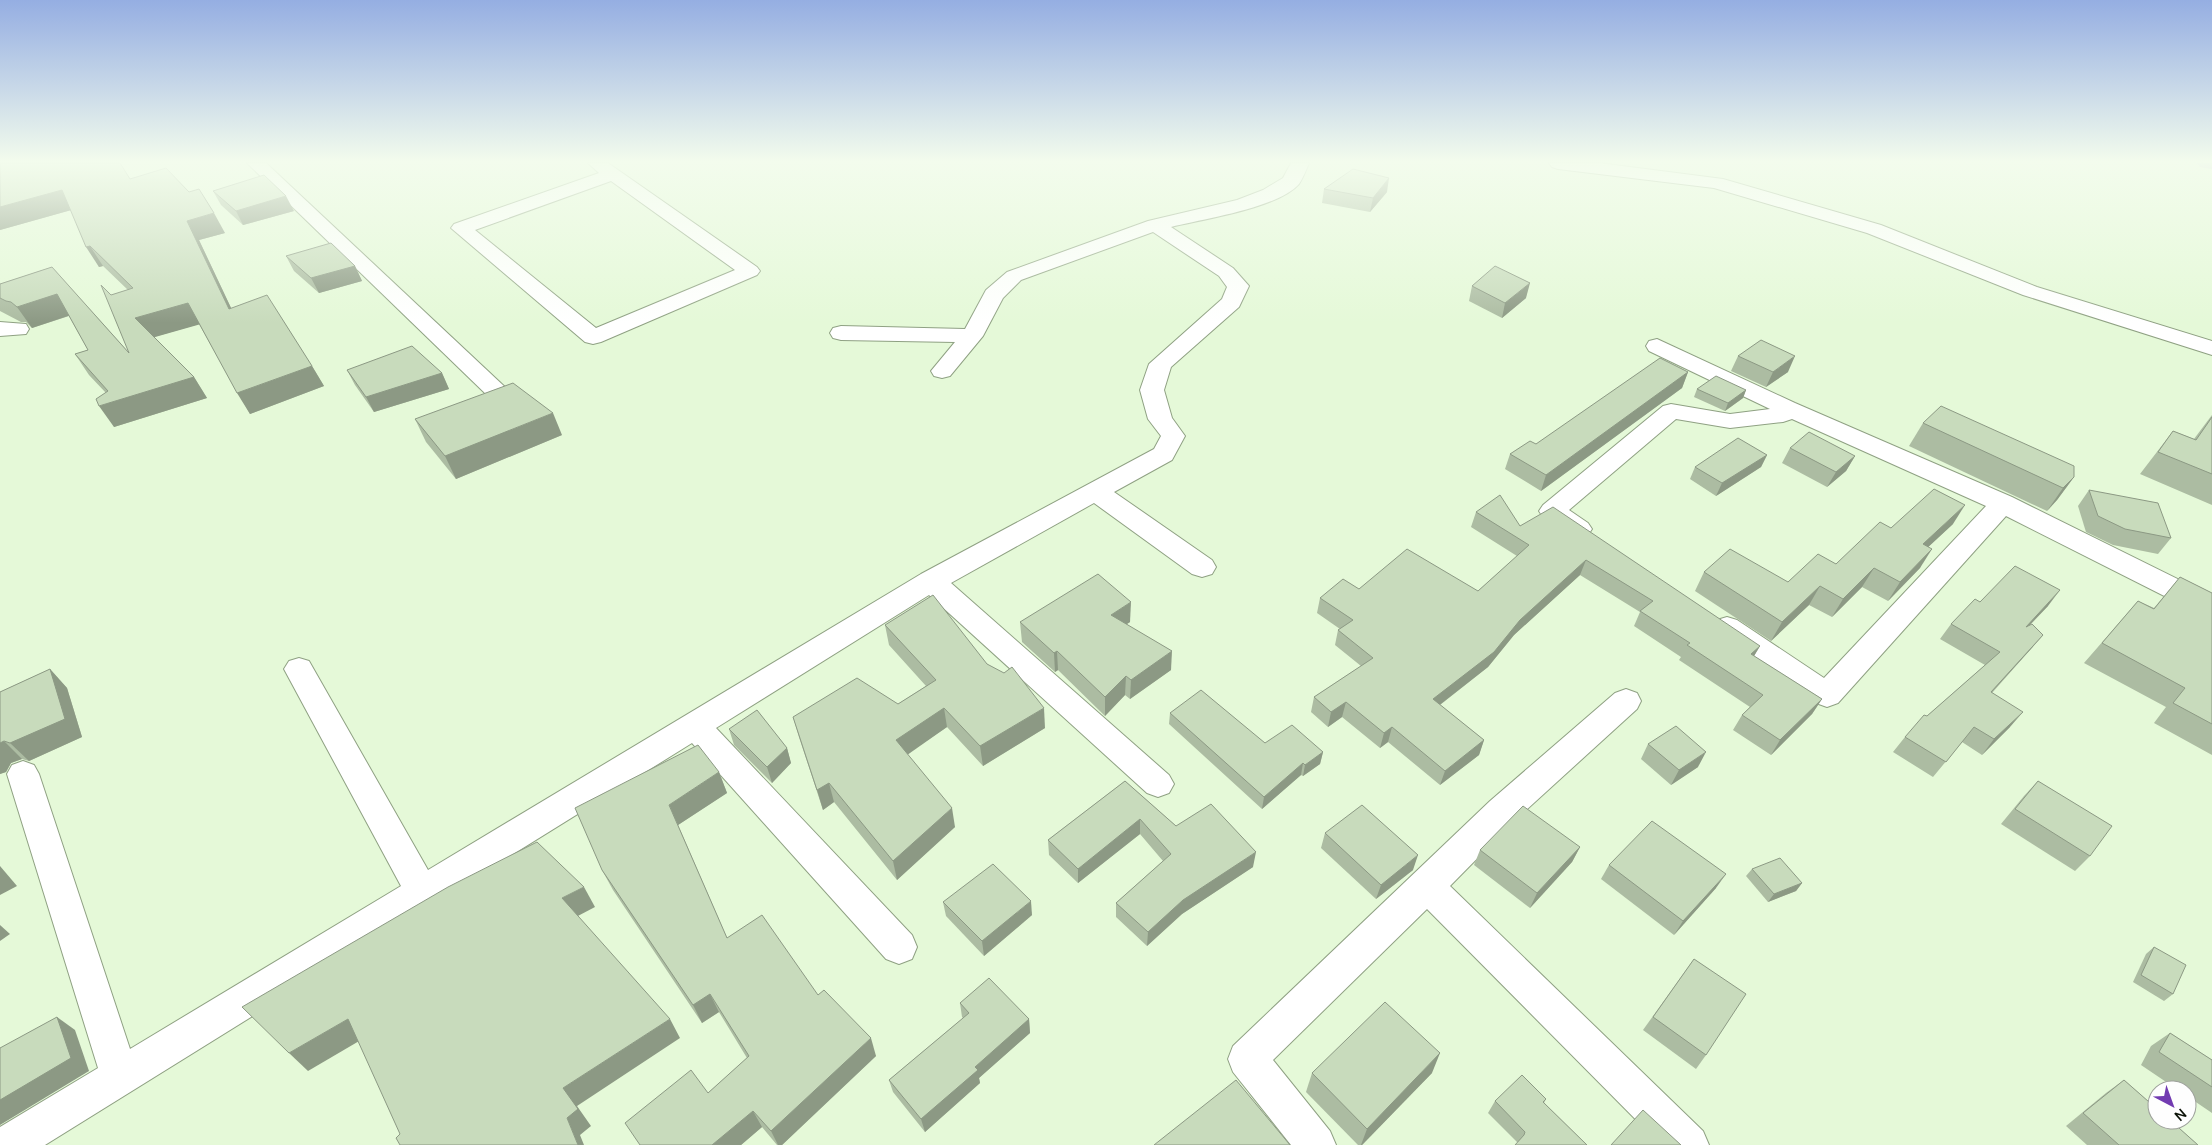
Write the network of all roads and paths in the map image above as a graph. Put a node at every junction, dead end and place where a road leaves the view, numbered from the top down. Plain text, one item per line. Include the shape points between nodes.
1 (312, 216) edge
2 (489, 216) edge
3 (673, 216) edge
4 (1193, 216) edge
5 (1831, 216) edge
6 (1155, 226) junction
7 (841, 333) dead end
8 (972, 336) junction
9 (1657, 346) dead end
10 (2212, 348) edge
11 (942, 371) dead end
12 (498, 393) edge
13 (1787, 408) junction
14 (1095, 491) junction
15 (2003, 503) junction
16 (1600, 544) edge
17 (1202, 567) dead end
18 (931, 581) junction
19 (2212, 608) edge
20 (1705, 614) edge
21 (299, 669) dead end
22 (1626, 701) dead end
23 (695, 725) junction
24 (23, 774) dead end
25 (1158, 784) dead end
26 (1427, 886) junction
27 (422, 892) junction
28 (899, 947) dead end
29 (120, 1076) junction
30 (8, 1145) edge
31 (1316, 1145) edge
32 (1689, 1145) edge

1 - 12 street
2 - 3 street via 461,228 593,337 750,271
4 - 6 street
5 - 10 street via 1874,229 2030,291
6 - 8 street via 1014,276 994,295
6 - 14 street via 1226,272 1238,286 1232,302 1160,364 1152,390 1160,419 1173,436 1163,454
7 - 8 street
8 - 11 street
9 - 13 street
13 - 15 street
13 - 16 street via 1782,415 1730,420 1671,411 1552,511
14 - 17 street
14 - 18 street
15 - 19 street
15 - 20 street via 1826,695
18 - 23 street
18 - 25 street
21 - 27 street
22 - 26 street via 1502,811
23 - 27 street
23 - 28 street
24 - 29 street
26 - 31 street via 1247,1059
26 - 32 street
27 - 29 street
29 - 30 street

